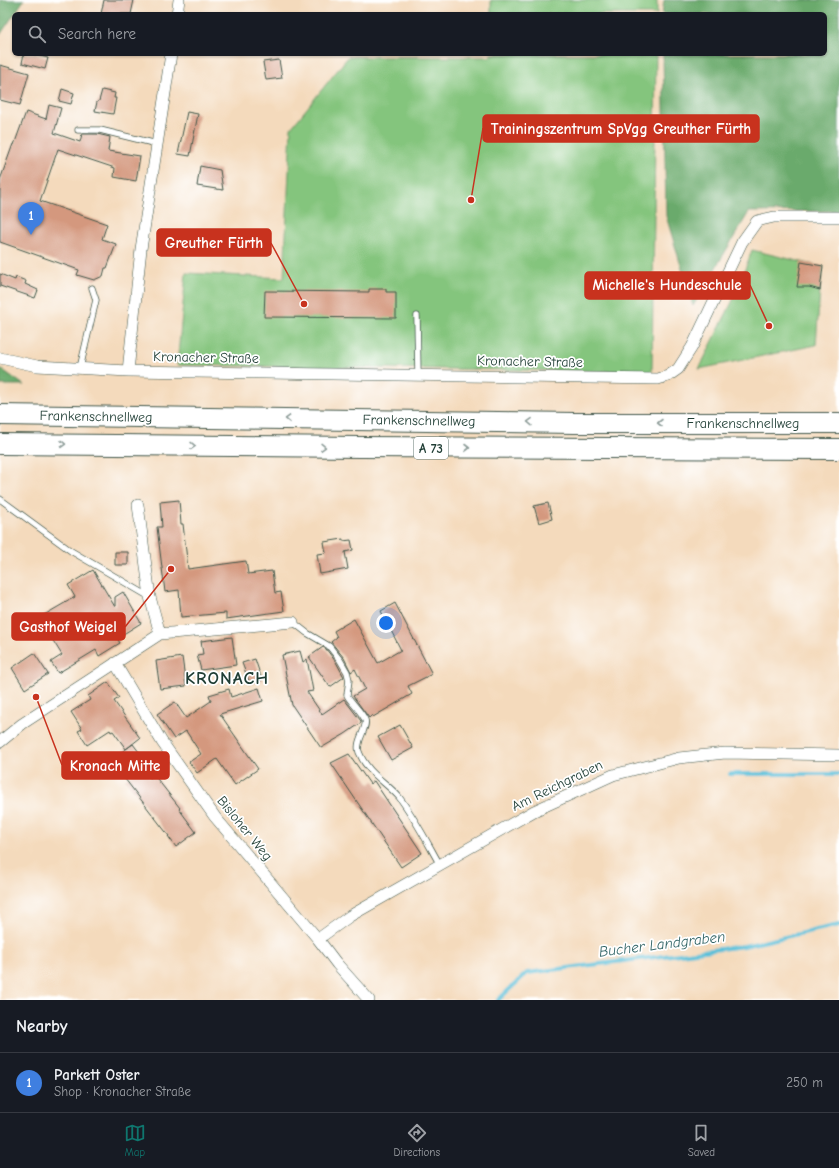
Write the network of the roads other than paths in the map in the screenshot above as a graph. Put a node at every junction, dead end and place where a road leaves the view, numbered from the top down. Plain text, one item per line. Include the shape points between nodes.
1 (179, 0) edge
2 (177, 12) edge
3 (171, 56) edge
4 (78, 130) dead end
5 (157, 144) junction
6 (839, 217) edge
7 (92, 288) dead end
8 (417, 316) dead end
9 (0, 358) edge
10 (80, 368) junction
11 (128, 371) junction
12 (418, 374) junction
13 (0, 415) edge
14 (839, 423) edge
15 (0, 444) edge
16 (839, 449) edge
17 (0, 499) edge
18 (138, 505) dead end
19 (150, 597) junction
20 (293, 622) joint
21 (160, 634) junction
22 (115, 663) junction
23 (0, 742) edge
24 (839, 755) edge
25 (440, 865) junction
26 (318, 939) junction
27 (369, 1000) edge

1 - 2 street
3 - 5 street
4 - 5 lane via 100,130
5 - 11 street via 141,249
6 - 12 street, Kronacher Straße via 774,217 757,221 742,242 692,347 678,369 668,376 658,378
7 - 10 lane via 96,300
8 - 12 lane
9 - 10 street, Kronacher Straße via 37,366
10 - 11 street, Kronacher Straße
11 - 12 street, Kronacher Straße
14 -> 13 highway, Frankenschnellweg / A 73 via 575,423
15 -> 16 highway, Frankenschnellweg / A 73
17 - 19 lane via 71,551
18 - 19 street
19 - 21 street
20 - 21 street
20 - 25 lane via 329,646 347,672 347,696 365,725 359,737 358,751 372,773 398,796
21 - 22 street
22 - 23 street via 22,724
22 - 26 street, Bisloher Weg via 162,742 215,816
24 - 25 street, Am Reichgraben via 725,753 679,758 613,775 534,812
25 - 26 street, Am Reichgraben via 350,916
26 - 27 street, Bisloher Weg via 336,964

